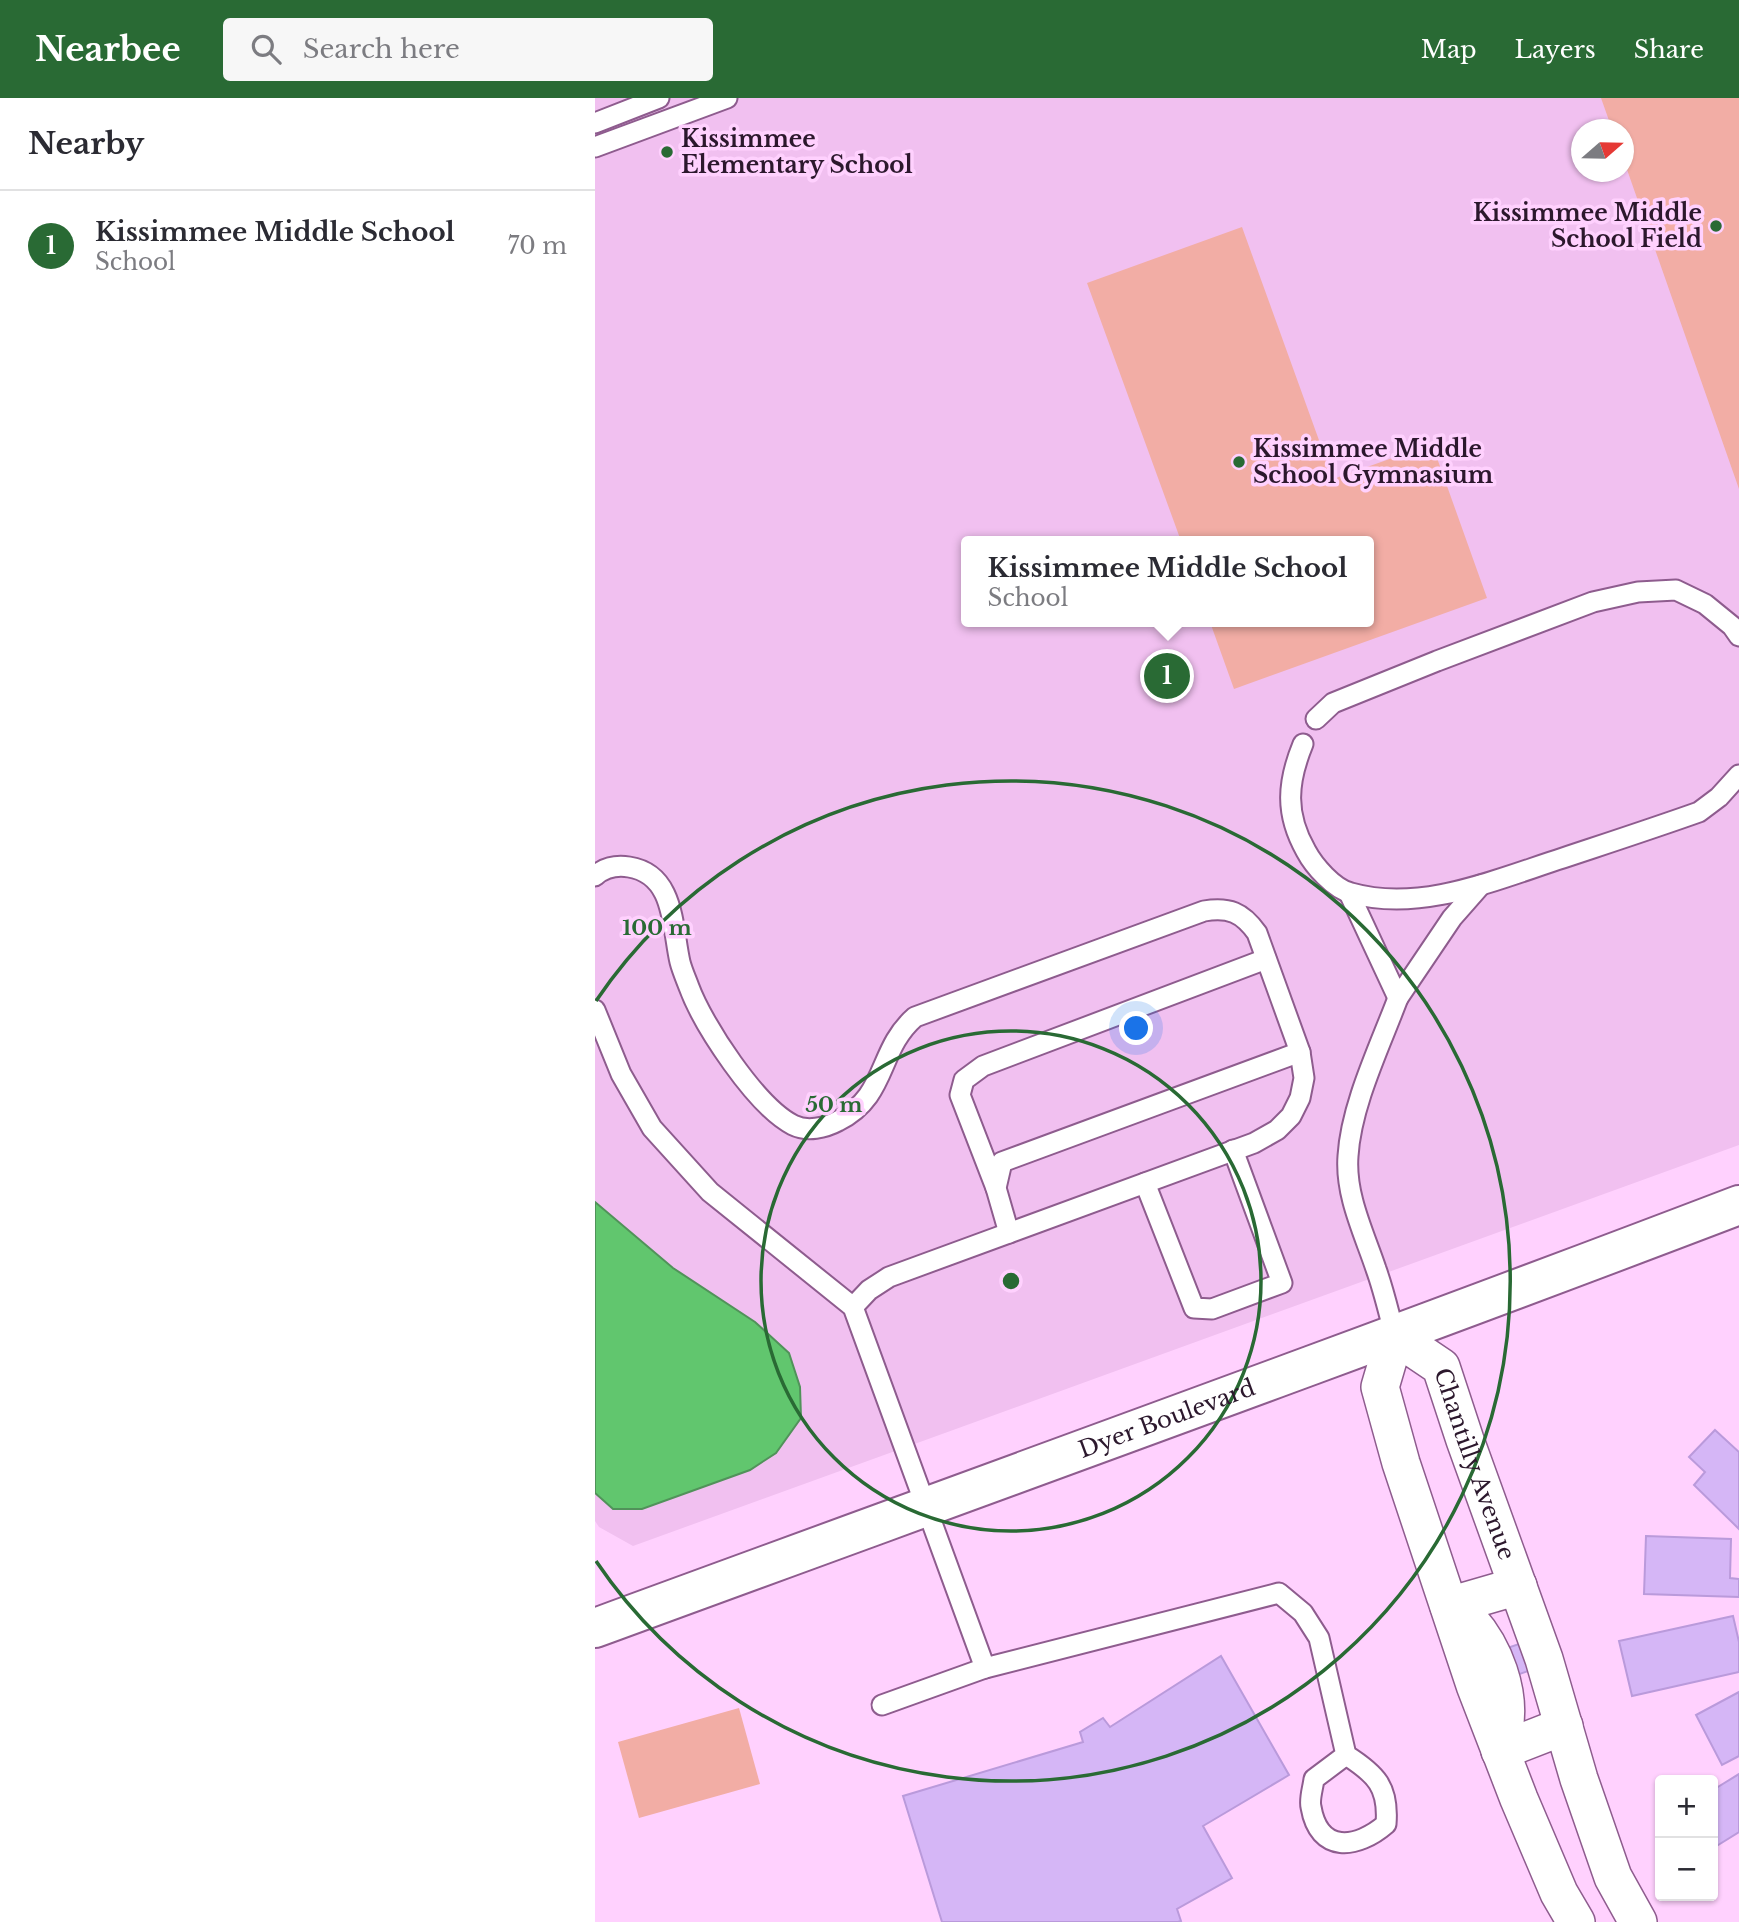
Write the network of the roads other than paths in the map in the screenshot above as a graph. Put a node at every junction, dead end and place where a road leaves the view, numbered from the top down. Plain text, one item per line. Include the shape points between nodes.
1 (659, 98) edge
2 (727, 98) edge
3 (595, 123) edge
4 (595, 147) edge
5 (1739, 636) edge
6 (1316, 719) dead end
7 (1303, 744) dead end
8 (1739, 775) edge
9 (595, 876) edge
10 (1481, 885) junction
11 (1349, 893) junction
12 (1266, 958) junction
13 (1398, 998) junction
14 (595, 1010) edge
15 (1300, 1052) junction
16 (1233, 1150) junction
17 (1145, 1183) junction
18 (996, 1188) junction
19 (1739, 1205) edge
20 (1009, 1233) junction
21 (853, 1307) junction
22 (1395, 1336) junction
23 (926, 1506) junction
24 (1518, 1586) junction
25 (1449, 1606) junction
26 (595, 1628) edge
27 (985, 1668) junction
28 (882, 1705) dead end
29 (1564, 1726) junction
30 (1500, 1751) junction
31 (1346, 1755) junction
32 (1576, 1922) edge
33 (1638, 1922) edge

1 - 3 lane
2 - 4 lane
5 - 6 lane via 1705,604 1676,590 1638,592 1593,601 1425,666 1332,703
7 - 11 lane via 1292,770 1295,831 1314,867
8 - 10 lane via 1699,813
9 - 12 lane via 616,866 633,868 647,872 659,885 670,908 690,990 713,1032 771,1110 794,1126 808,1129 838,1121 861,1106 903,1027 931,1011 1203,911 1229,910 1241,916 1257,933
10 - 11 lane via 1391,899
10 - 13 lane via 1452,918
11 - 13 lane
12 - 15 lane
12 - 18 lane via 983,1066 964,1080 960,1095
13 - 22 lane via 1353,1121 1347,1157 1355,1211
14 - 21 lane via 621,1073 652,1128 710,1192
15 - 16 lane via 1304,1078 1291,1116 1277,1130
15 - 18 lane via 1002,1161
16 - 17 lane
16 - 17 lane via 1282,1283 1212,1309 1193,1308
17 - 20 lane
18 - 20 lane
19 - 22 main road, Dyer Boulevard
20 - 21 lane via 889,1278
21 - 23 lane
22 - 23 main road, Dyer Boulevard
22 - 24 street, Chantilly Avenue via 1441,1367
22 - 25 street via 1380,1387
23 - 26 main road, Dyer Boulevard
23 - 27 lane
24 - 25 street
24 - 29 street, Chantilly Avenue
25 - 30 street
27 - 28 lane
27 - 31 lane via 1279,1593 1303,1613 1319,1637
29 - 30 street
29 - 33 street, Chantilly Avenue via 1613,1877
30 - 32 street via 1559,1893
31 - 31 lane via 1369,1770 1382,1787 1387,1805 1386,1824 1375,1833 1342,1844 1329,1840 1317,1827 1310,1805 1314,1780

